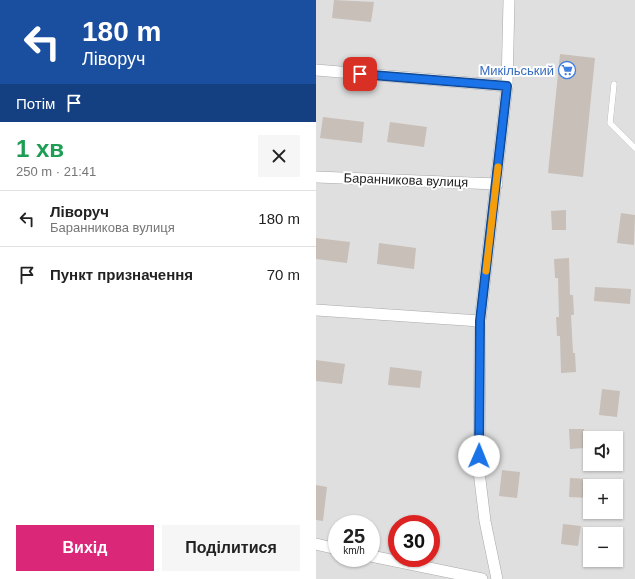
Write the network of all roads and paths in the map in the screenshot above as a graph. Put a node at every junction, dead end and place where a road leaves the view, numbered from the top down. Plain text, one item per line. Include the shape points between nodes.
1 (509, 0) edge
2 (316, 70) edge
3 (614, 84) dead end
4 (507, 86) junction
5 (635, 148) edge
6 (316, 177) edge
7 (497, 184) junction
8 (316, 310) edge
9 (480, 321) junction
10 (316, 544) edge
11 (328, 547) edge
12 (380, 558) edge
13 (482, 579) edge
14 (497, 579) edge

1 - 4 street
2 - 4 street
3 - 5 lane via 610,123
4 - 7 street
6 - 7 street, Баранникова вулиця
7 - 9 street
8 - 9 street
9 - 14 street via 479,471 485,521
10 - 11 street
12 - 13 street

